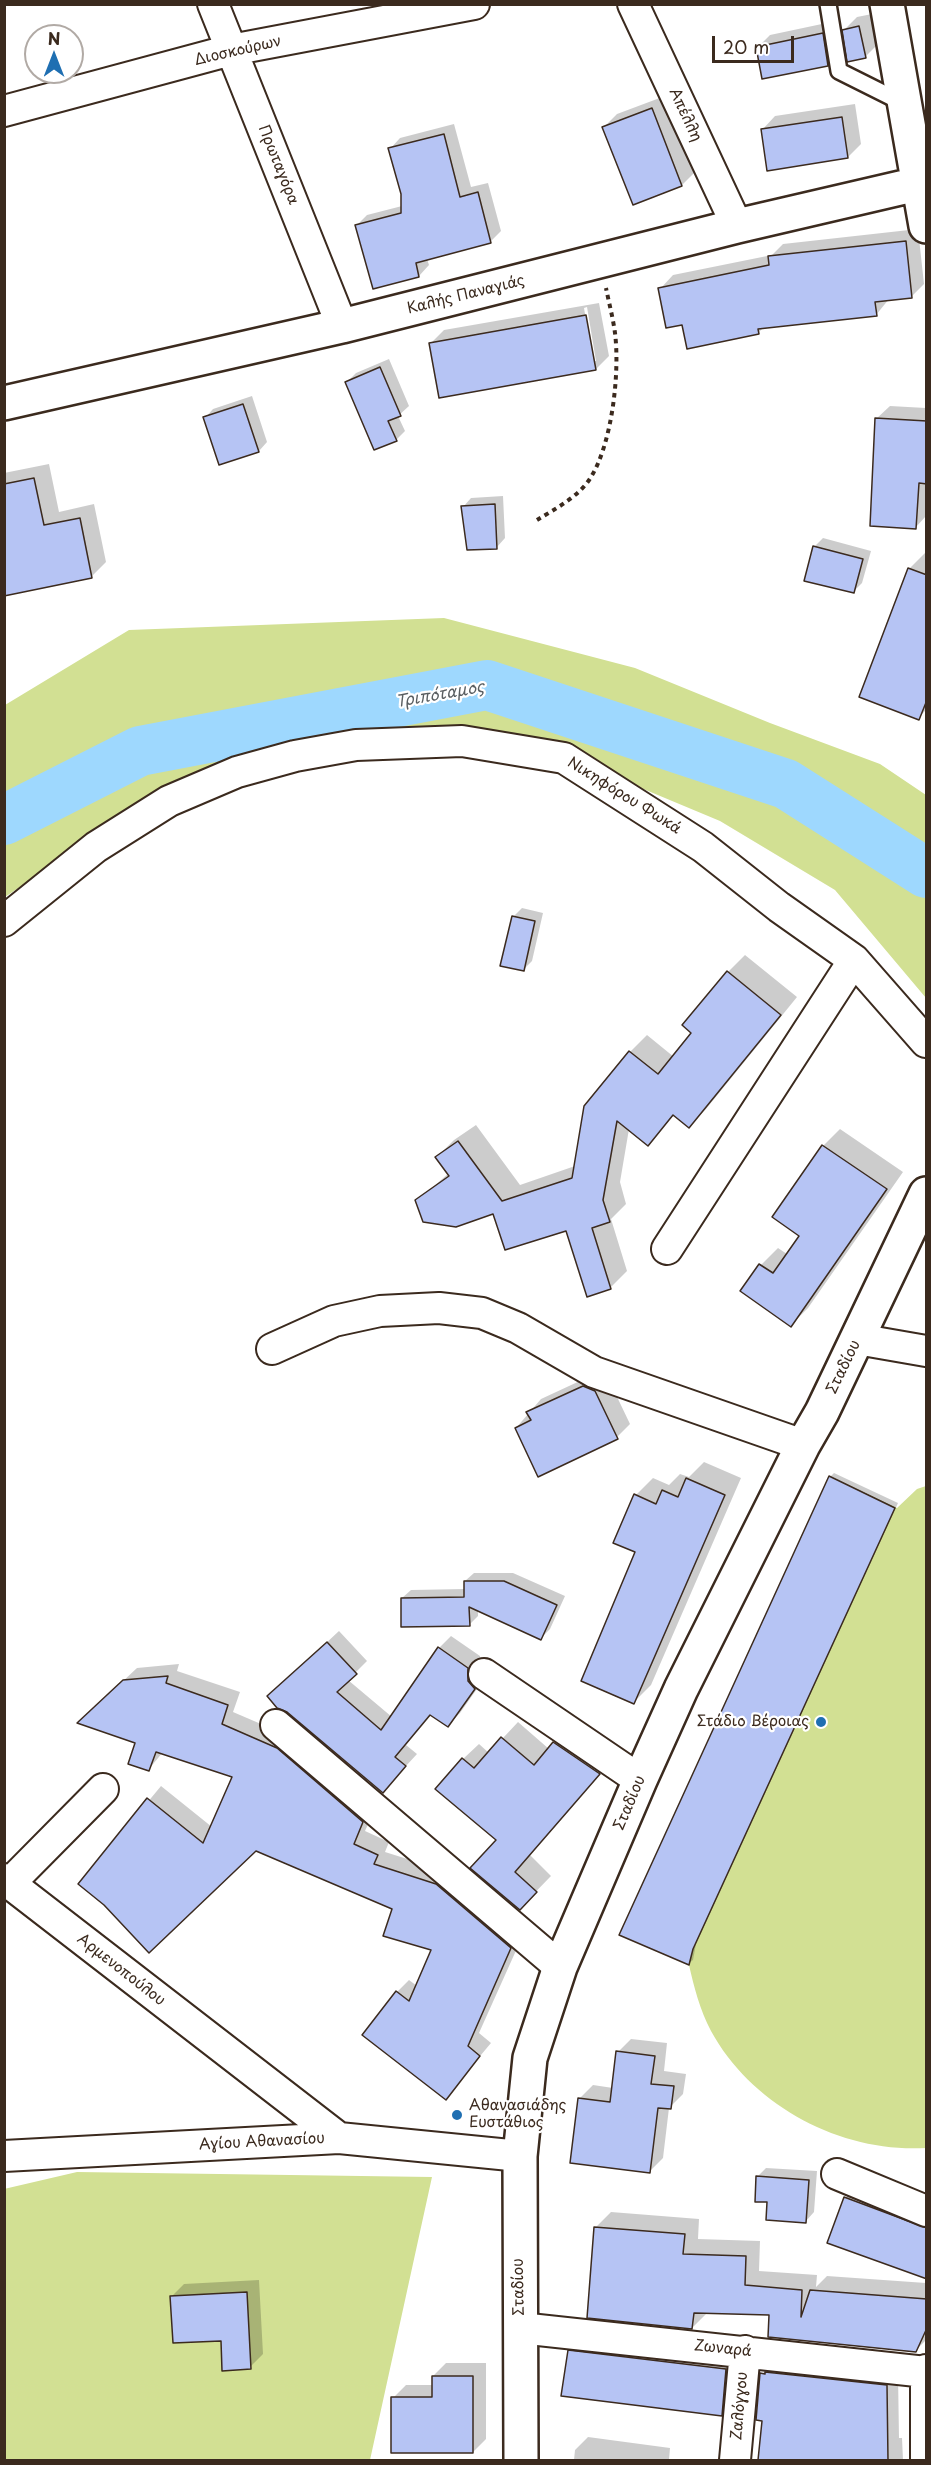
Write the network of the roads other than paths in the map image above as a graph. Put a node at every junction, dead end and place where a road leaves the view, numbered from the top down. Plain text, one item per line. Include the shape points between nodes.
1 (213, 4) edge
2 (474, 4) edge
3 (633, 4) edge
4 (828, 4) edge
5 (887, 4) edge
6 (231, 50) junction
7 (905, 104) junction
8 (4, 111) edge
9 (923, 184) edge
10 (737, 226) junction
11 (927, 226) edge
12 (342, 326) junction
13 (4, 404) edge
14 (4, 921) edge
15 (854, 960) junction
16 (927, 1042) edge
17 (927, 1194) edge
18 (667, 1249) dead end
19 (857, 1339) junction
20 (272, 1349) dead end
21 (927, 1351) edge
22 (803, 1445) junction
23 (484, 1674) dead end
24 (276, 1725) dead end
25 (640, 1780) junction
26 (104, 1789) dead end
27 (7, 1881) edge
28 (560, 1967) junction
29 (339, 2138) junction
30 (4, 2156) edge
31 (520, 2156) junction
32 (837, 2174) dead end
33 (927, 2211) edge
34 (520, 2328) junction
35 (745, 2351) junction
36 (926, 2372) edge
37 (521, 2460) edge
38 (735, 2460) edge
39 (926, 2460) edge

1 - 6 street, Πρωταγόρα
2 - 6 street, Διοσκούρων
3 - 10 street, Απέλλη
4 - 7 lane via 839,71
5 - 7 main road
6 - 8 street, Διοσκούρων
6 - 12 street, Πρωταγόρα
7 - 9 main road
9 - 10 main road, Καλής Παναγιάς
9 - 11 main road
10 - 12 main road, Καλής Παναγιάς
12 - 13 main road, Καλής Παναγιάς
14 - 15 street, Νικηφόρου Φωκά via 96,847 169,801 237,772 356,745 462,741 564,758 703,847
15 - 16 street, Νικηφόρου Φωκά
15 - 18 street
17 - 19 main road, Σταδίου
19 - 21 street
19 - 22 main road, Σταδίου
20 - 22 street via 334,1321 380,1311 439,1308 482,1313 518,1328 594,1372
22 - 25 main road, Σταδίου
23 - 25 street
24 - 28 street
25 - 28 main road, Σταδίου
26 - 27 street, Αρμενοπούλου
27 - 29 street, Αρμενοπούλου
28 - 31 main road, Σταδίου via 530,2058
29 - 30 street, Αγίου Αθανασίου
29 - 31 street, Αγίου Αθανασίου
31 - 34 main road, Σταδίου
32 - 33 street
34 - 35 street, Ζωναρά
34 - 37 main road, Σταδίου
35 - 36 street, Ζωναρά
35 - 38 street, Ζαλόγγου
36 - 39 street

